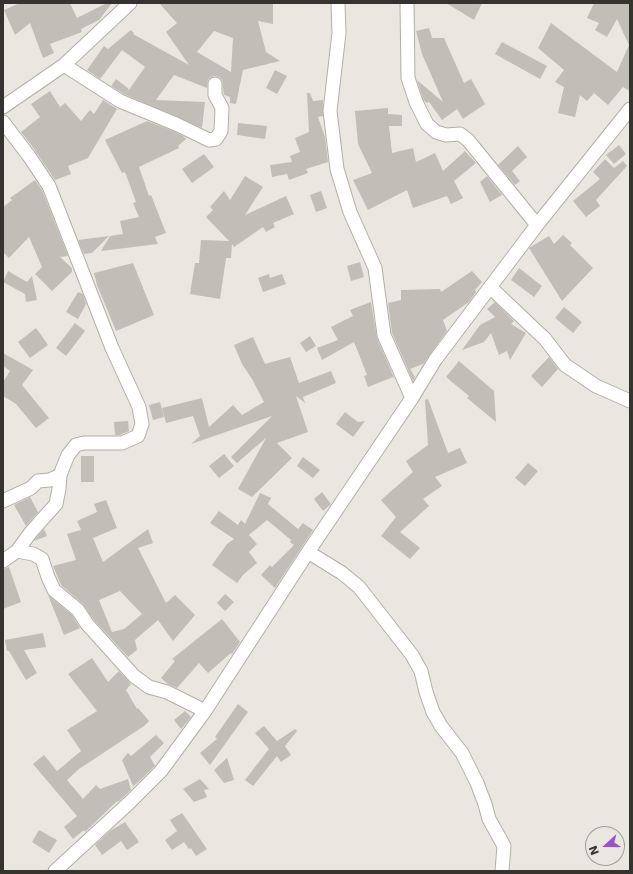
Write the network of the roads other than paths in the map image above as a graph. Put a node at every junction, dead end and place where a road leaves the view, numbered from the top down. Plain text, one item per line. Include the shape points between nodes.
1 (130, 3) edge
2 (338, 3) edge
3 (407, 3) edge
4 (64, 65) junction
5 (215, 84) dead end
6 (3, 107) edge
7 (630, 108) edge
8 (3, 122) edge
9 (537, 224) junction
10 (490, 287) junction
11 (412, 398) junction
12 (630, 401) edge
13 (60, 475) junction
14 (3, 501) edge
15 (17, 551) junction
16 (308, 552) junction
17 (3, 561) edge
18 (205, 711) junction
19 (55, 871) edge
20 (502, 871) edge

1 - 4 street
2 - 11 street via 339,33 330,111 337,169 350,212 375,268 384,335
3 - 9 street via 408,78 427,124 436,132 446,135 460,134 468,140
4 - 5 street via 120,101 209,140 216,139 221,131 222,108 215,95
4 - 6 street
7 - 9 street
8 - 13 street via 49,186 112,348 139,407 142,424 138,436 122,443 76,445 68,455
9 - 10 street
10 - 11 street via 434,360
10 - 12 street via 545,339 565,366 596,386
11 - 16 street
13 - 14 street via 38,482
13 - 15 street via 56,504
15 - 17 street
15 - 18 street via 33,554 42,559 54,590 78,610 134,676 149,687 167,692
16 - 18 street
16 - 20 street via 359,587 412,655 421,670 433,712 462,753 477,783 489,819 504,846
18 - 19 street via 161,771

